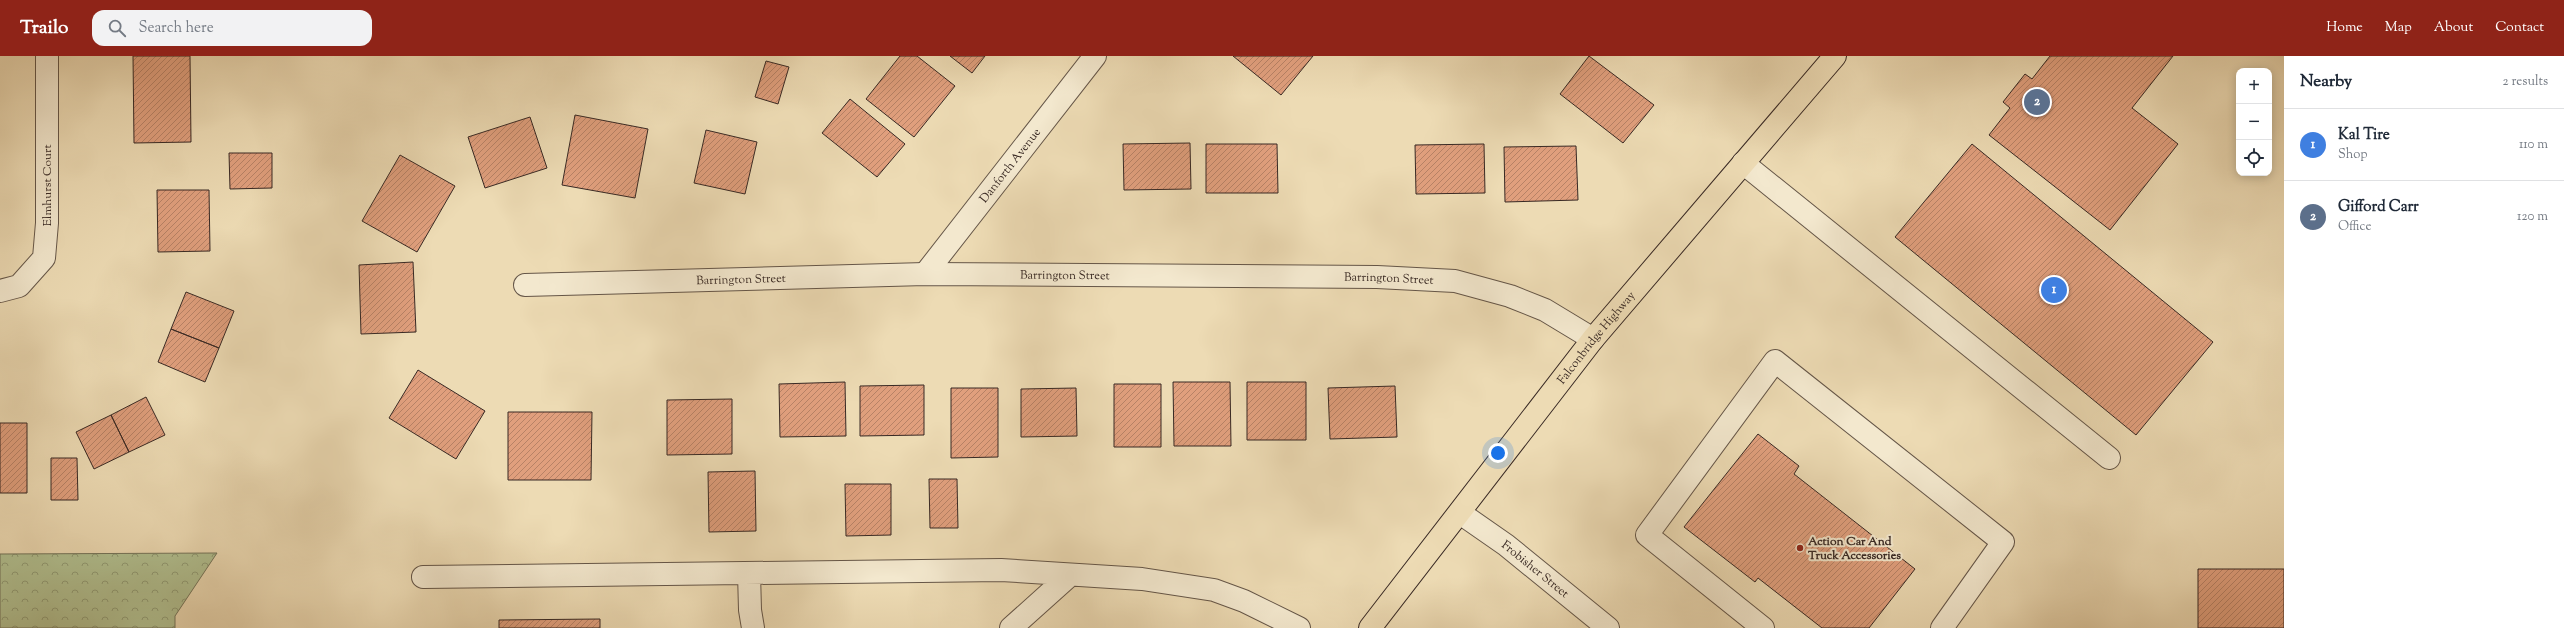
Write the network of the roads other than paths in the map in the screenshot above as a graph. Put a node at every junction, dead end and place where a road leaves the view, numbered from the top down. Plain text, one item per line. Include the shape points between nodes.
1 (47, 56) edge
2 (1096, 56) edge
3 (1835, 56) edge
4 (1743, 163) junction
5 (925, 274) junction
6 (525, 285) dead end
7 (0, 291) edge
8 (1593, 339) junction
9 (2109, 458) dead end
10 (1460, 513) junction
11 (749, 573) junction
12 (1070, 575) junction
13 (423, 577) dead end
14 (753, 628) edge
15 (1011, 628) edge
16 (1299, 628) edge
17 (1370, 628) edge
18 (1608, 628) edge
19 (1763, 628) edge
20 (1942, 628) edge

1 - 7 street, Elmhurst Court via 47,223 44,258 19,286
2 - 5 street, Danforth Avenue
3 - 4 main road, Falconbridge Highway
4 - 8 main road, Falconbridge Highway
4 - 9 street
5 - 6 street, Barrington Street
5 - 8 street, Barrington Street via 1377,277 1455,281 1510,296 1545,310
8 - 10 main road, Falconbridge Highway
10 - 17 main road, Falconbridge Highway
10 - 18 street, Frobisher Street via 1506,545
11 - 12 street via 1001,570
11 - 13 street
11 - 14 street
12 - 15 street
12 - 16 street via 1142,579 1214,590 1244,600
19 - 20 street via 1647,535 1775,361 2003,542

